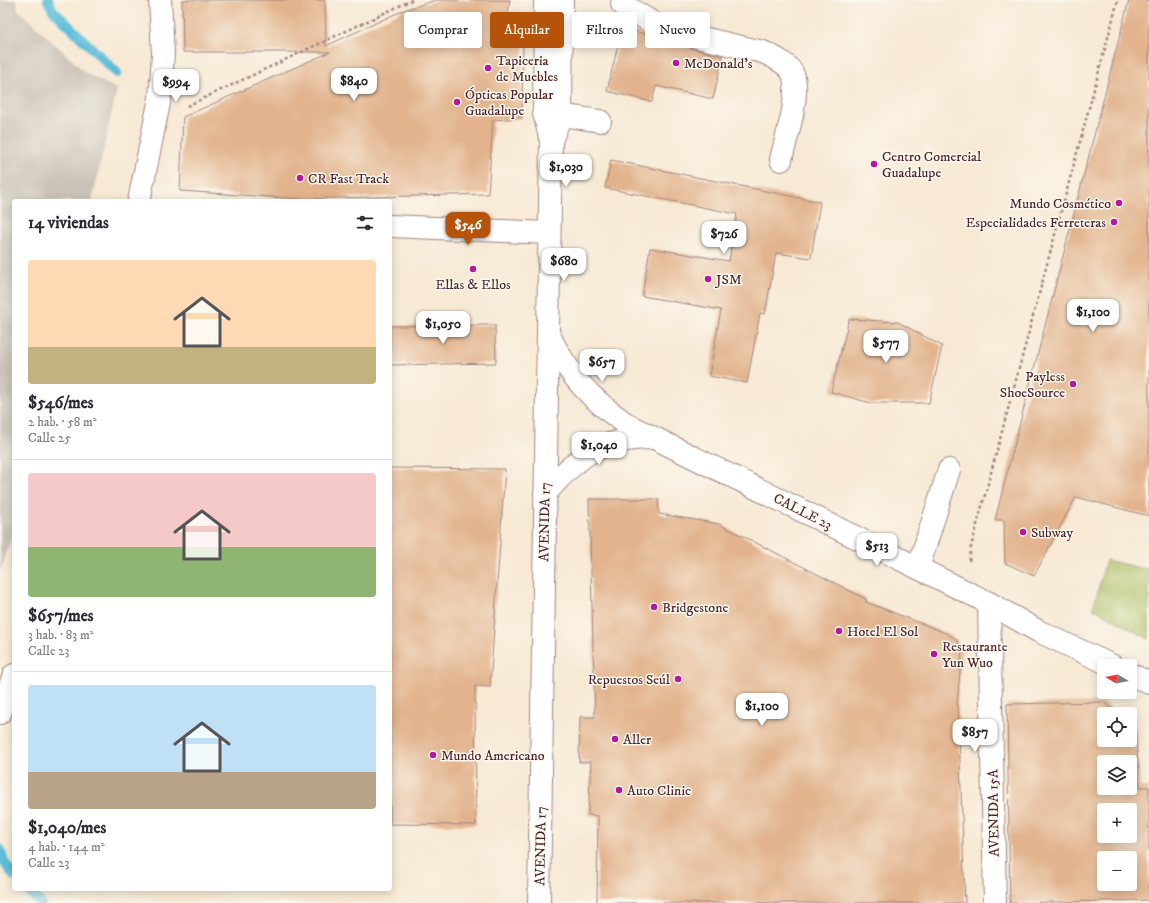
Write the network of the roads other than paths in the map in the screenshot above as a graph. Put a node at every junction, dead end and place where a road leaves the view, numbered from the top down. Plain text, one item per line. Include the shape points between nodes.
1 (160, 0) edge
2 (545, 0) edge
3 (562, 0) edge
4 (622, 4) dead end
5 (561, 115) junction
6 (600, 121) dead end
7 (551, 141) junction
8 (781, 160) dead end
9 (139, 199) edge
10 (392, 226) edge
11 (548, 233) junction
12 (547, 330) junction
13 (655, 438) junction
14 (949, 470) dead end
15 (545, 494) junction
16 (918, 568) junction
17 (989, 603) junction
18 (1098, 659) edge
19 (1137, 677) edge
20 (12, 680) edge
21 (1149, 683) edge
22 (0, 713) edge
23 (539, 903) edge
24 (995, 903) edge

1 - 9 main road via 163,54 160,98
2 - 7 main road, AVENIDA 17 via 544,113
3 - 5 main road, AVENIDA 17
4 - 8 main road via 663,29 754,50 774,57 788,67 794,76 794,101
5 - 6 main road
5 - 7 main road, AVENIDA 17
7 - 11 main road, AVENIDA 17
10 - 11 main road
11 - 12 main road, AVENIDA 17
12 - 13 main road, CALLE 23 via 557,353 585,392 628,425
12 - 15 main road, AVENIDA 17
13 - 15 main road via 618,441 589,452 568,467
13 - 16 main road, CALLE 23
14 - 16 main road
15 - 23 main road, AVENIDA 17
16 - 17 main road, CALLE 23
17 - 18 main road, CALLE 23 via 1038,631
17 - 24 main road, AVENIDA 15A
19 - 21 main road
20 - 22 main road

